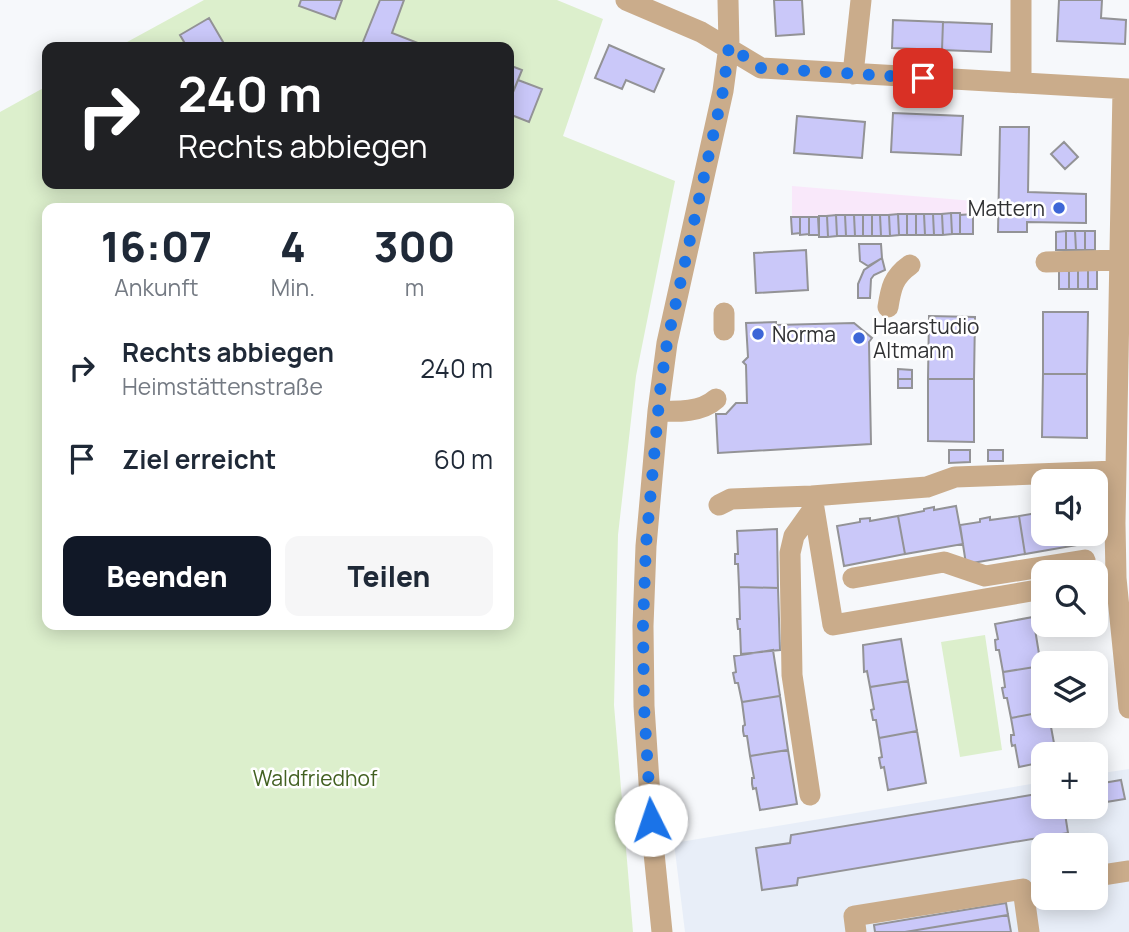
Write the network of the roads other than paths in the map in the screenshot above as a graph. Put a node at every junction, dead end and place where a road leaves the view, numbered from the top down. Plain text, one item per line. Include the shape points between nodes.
1 (626, 0) edge
2 (728, 0) edge
3 (861, 0) edge
4 (1021, 0) edge
5 (729, 46) junction
6 (853, 74) junction
7 (1021, 82) junction
8 (1126, 89) edge
9 (1119, 260) junction
10 (1046, 262) dead end
11 (910, 265) dead end
12 (888, 307) dead end
13 (716, 398) dead end
14 (658, 411) junction
15 (1116, 471) junction
16 (813, 502) junction
17 (719, 505) dead end
18 (1108, 560) edge
19 (1031, 571) edge
20 (852, 578) dead end
21 (1108, 590) edge
22 (1031, 591) edge
23 (1129, 708) edge
24 (810, 795) dead end
25 (1129, 871) edge
26 (1108, 874) edge
27 (1031, 887) edge
28 (1031, 910) edge
29 (662, 932) edge
30 (856, 932) edge
31 (1029, 932) edge

1 - 5 street
2 - 5 street
3 - 6 street
4 - 7 street
5 - 6 street via 761,68
5 - 14 street via 667,343
6 - 7 street
7 - 8 street
8 - 9 street
9 - 10 street
9 - 15 street
11 - 12 street via 891,285
13 - 14 street via 709,405 685,411
14 - 29 street via 643,625 645,734
15 - 16 street via 955,477 927,487
15 - 18 street
16 - 17 street via 731,499
16 - 22 street via 823,627
16 - 24 street via 790,553 792,675
19 - 20 street via 985,576 944,562
21 - 23 street
25 - 26 street
27 - 30 street via 854,916
28 - 31 street

